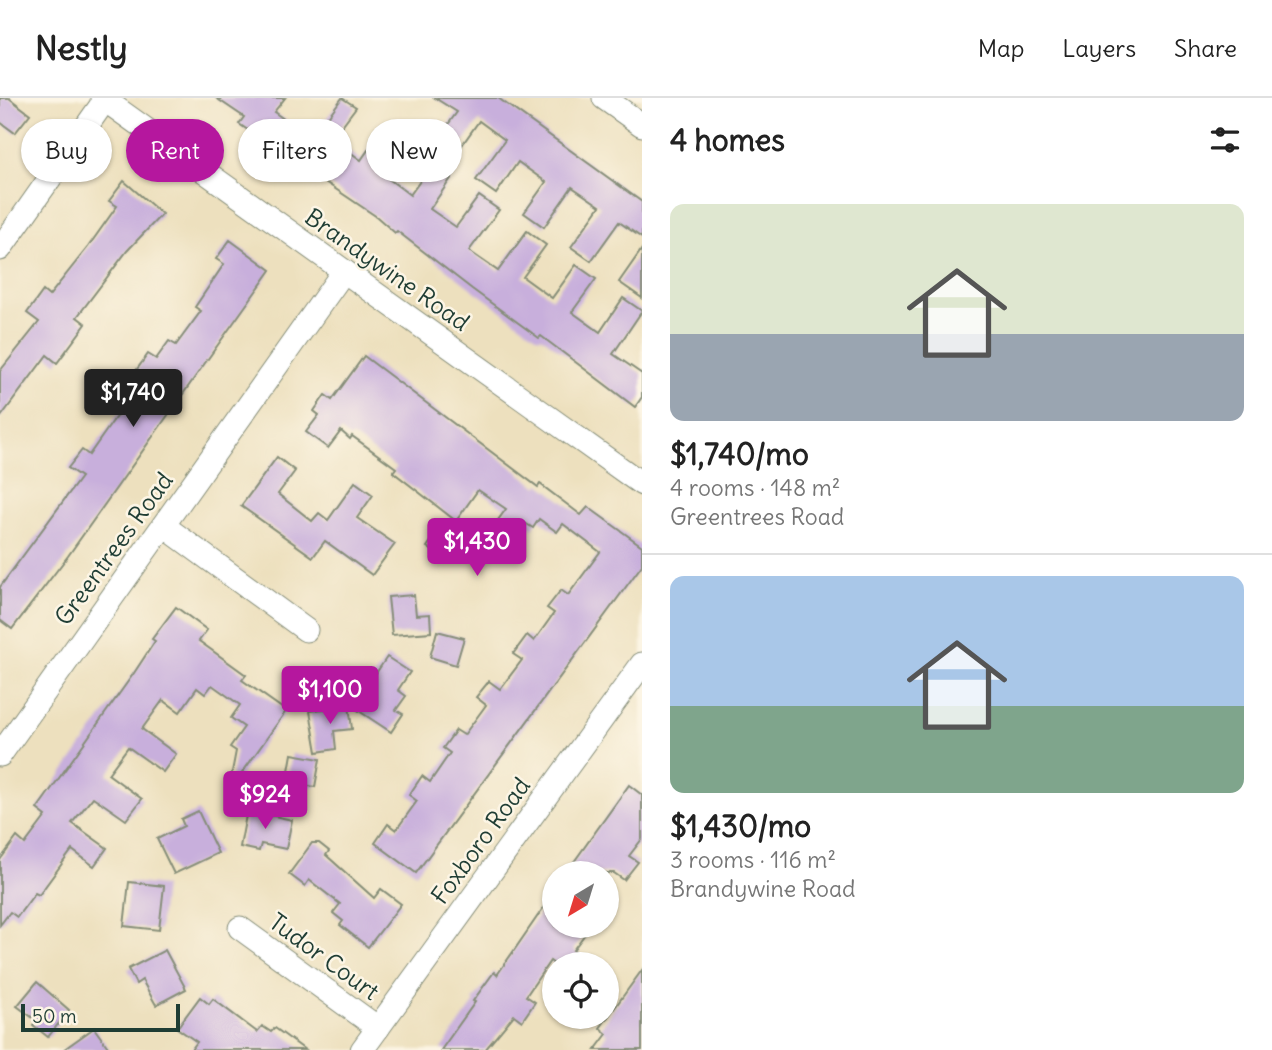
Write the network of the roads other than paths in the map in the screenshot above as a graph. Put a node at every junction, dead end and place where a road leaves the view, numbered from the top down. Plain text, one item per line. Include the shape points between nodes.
1 (604, 98) edge
2 (104, 99) edge
3 (642, 125) edge
4 (0, 249) edge
5 (344, 271) junction
6 (642, 484) edge
7 (164, 526) junction
8 (306, 630) dead end
9 (642, 664) edge
10 (0, 755) edge
11 (240, 928) dead end
12 (378, 1028) junction
13 (362, 1050) edge

1 - 3 street
2 - 4 street
2 - 5 street, Brandywine Road
5 - 6 street, Brandywine Road
5 - 7 street, Greentrees Road
7 - 8 street
7 - 10 street, Greentrees Road
9 - 12 street, Foxboro Road
11 - 12 street, Tudor Court
12 - 13 street, Foxboro Road

